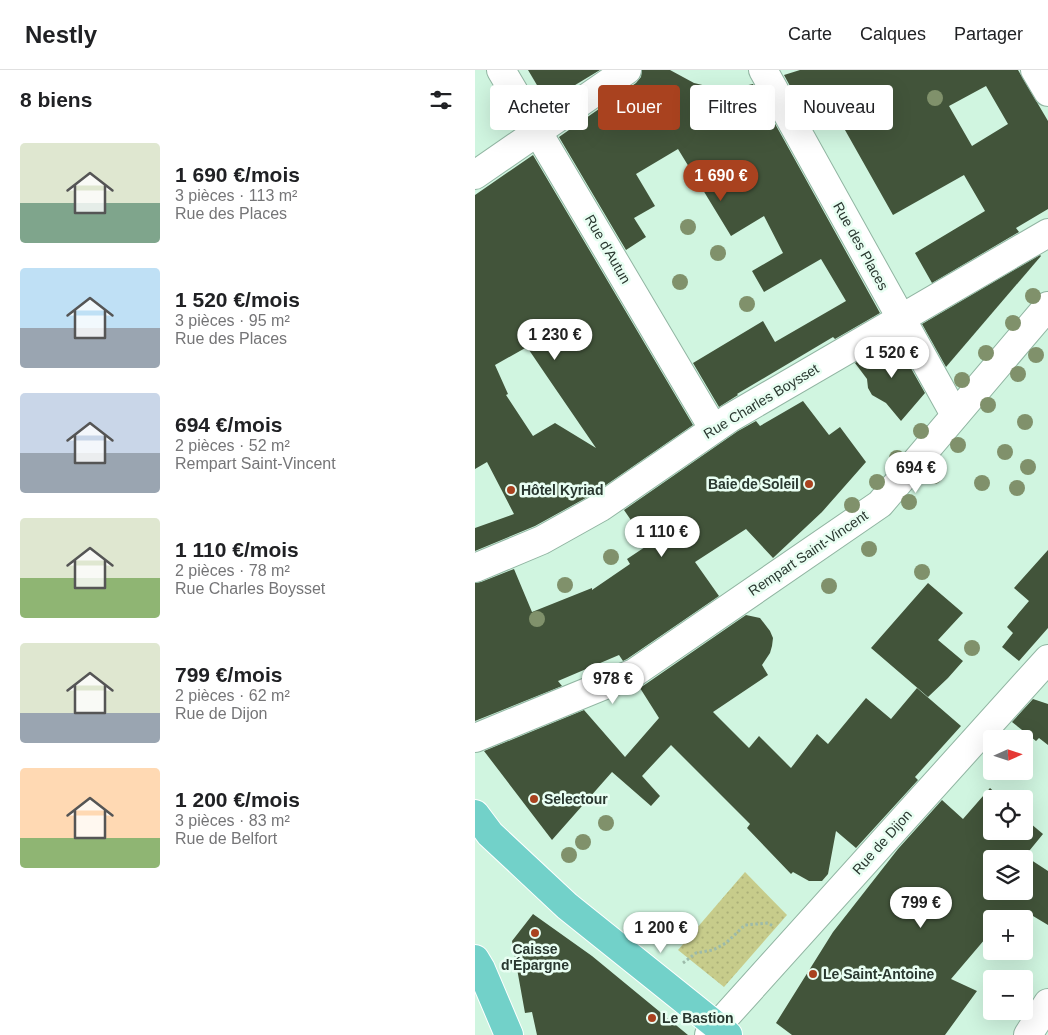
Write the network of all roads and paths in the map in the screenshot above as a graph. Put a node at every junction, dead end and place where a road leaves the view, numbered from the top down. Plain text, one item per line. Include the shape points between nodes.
1 (501, 70) edge
2 (627, 70) edge
3 (1035, 70) edge
4 (765, 74) edge
5 (1048, 92) edge
6 (539, 131) junction
7 (475, 175) edge
8 (1048, 233) edge
9 (1048, 306) edge
10 (901, 318) junction
11 (955, 415) junction
12 (713, 428) junction
13 (475, 568) edge
14 (1048, 659) edge
15 (1036, 689) edge
16 (475, 738) edge
17 (475, 814) edge
18 (794, 940) junction
19 (475, 959) edge
20 (661, 981) junction
21 (1048, 1003) edge
22 (718, 1032) edge
23 (509, 1035) edge
24 (1028, 1035) edge

1 - 6 street, Rue d'Autun
2 - 6 street
3 - 5 street
4 - 10 street, Rue des Places
6 - 7 street
6 - 12 street, Rue d'Autun
8 - 10 street, Rue Charles Boysset
9 - 11 street, Rempart Saint-Vincent
10 - 11 street, Rue des Places
10 - 12 street, Rue Charles Boysset
11 - 16 street, Rempart Saint-Vincent via 880,504 634,673
12 - 13 street, Rue Charles Boysset via 601,506 542,540
14 - 15 street, Rue de Dijon
15 - 18 street, Rue de Dijon
17 - 20 main road via 490,834 567,906
18 - 20 path via 768,923 745,925 726,943 713,950 695,953
18 - 22 street, Rue de Dijon
19 - 23 main road
20 - 22 main road
21 - 24 street

